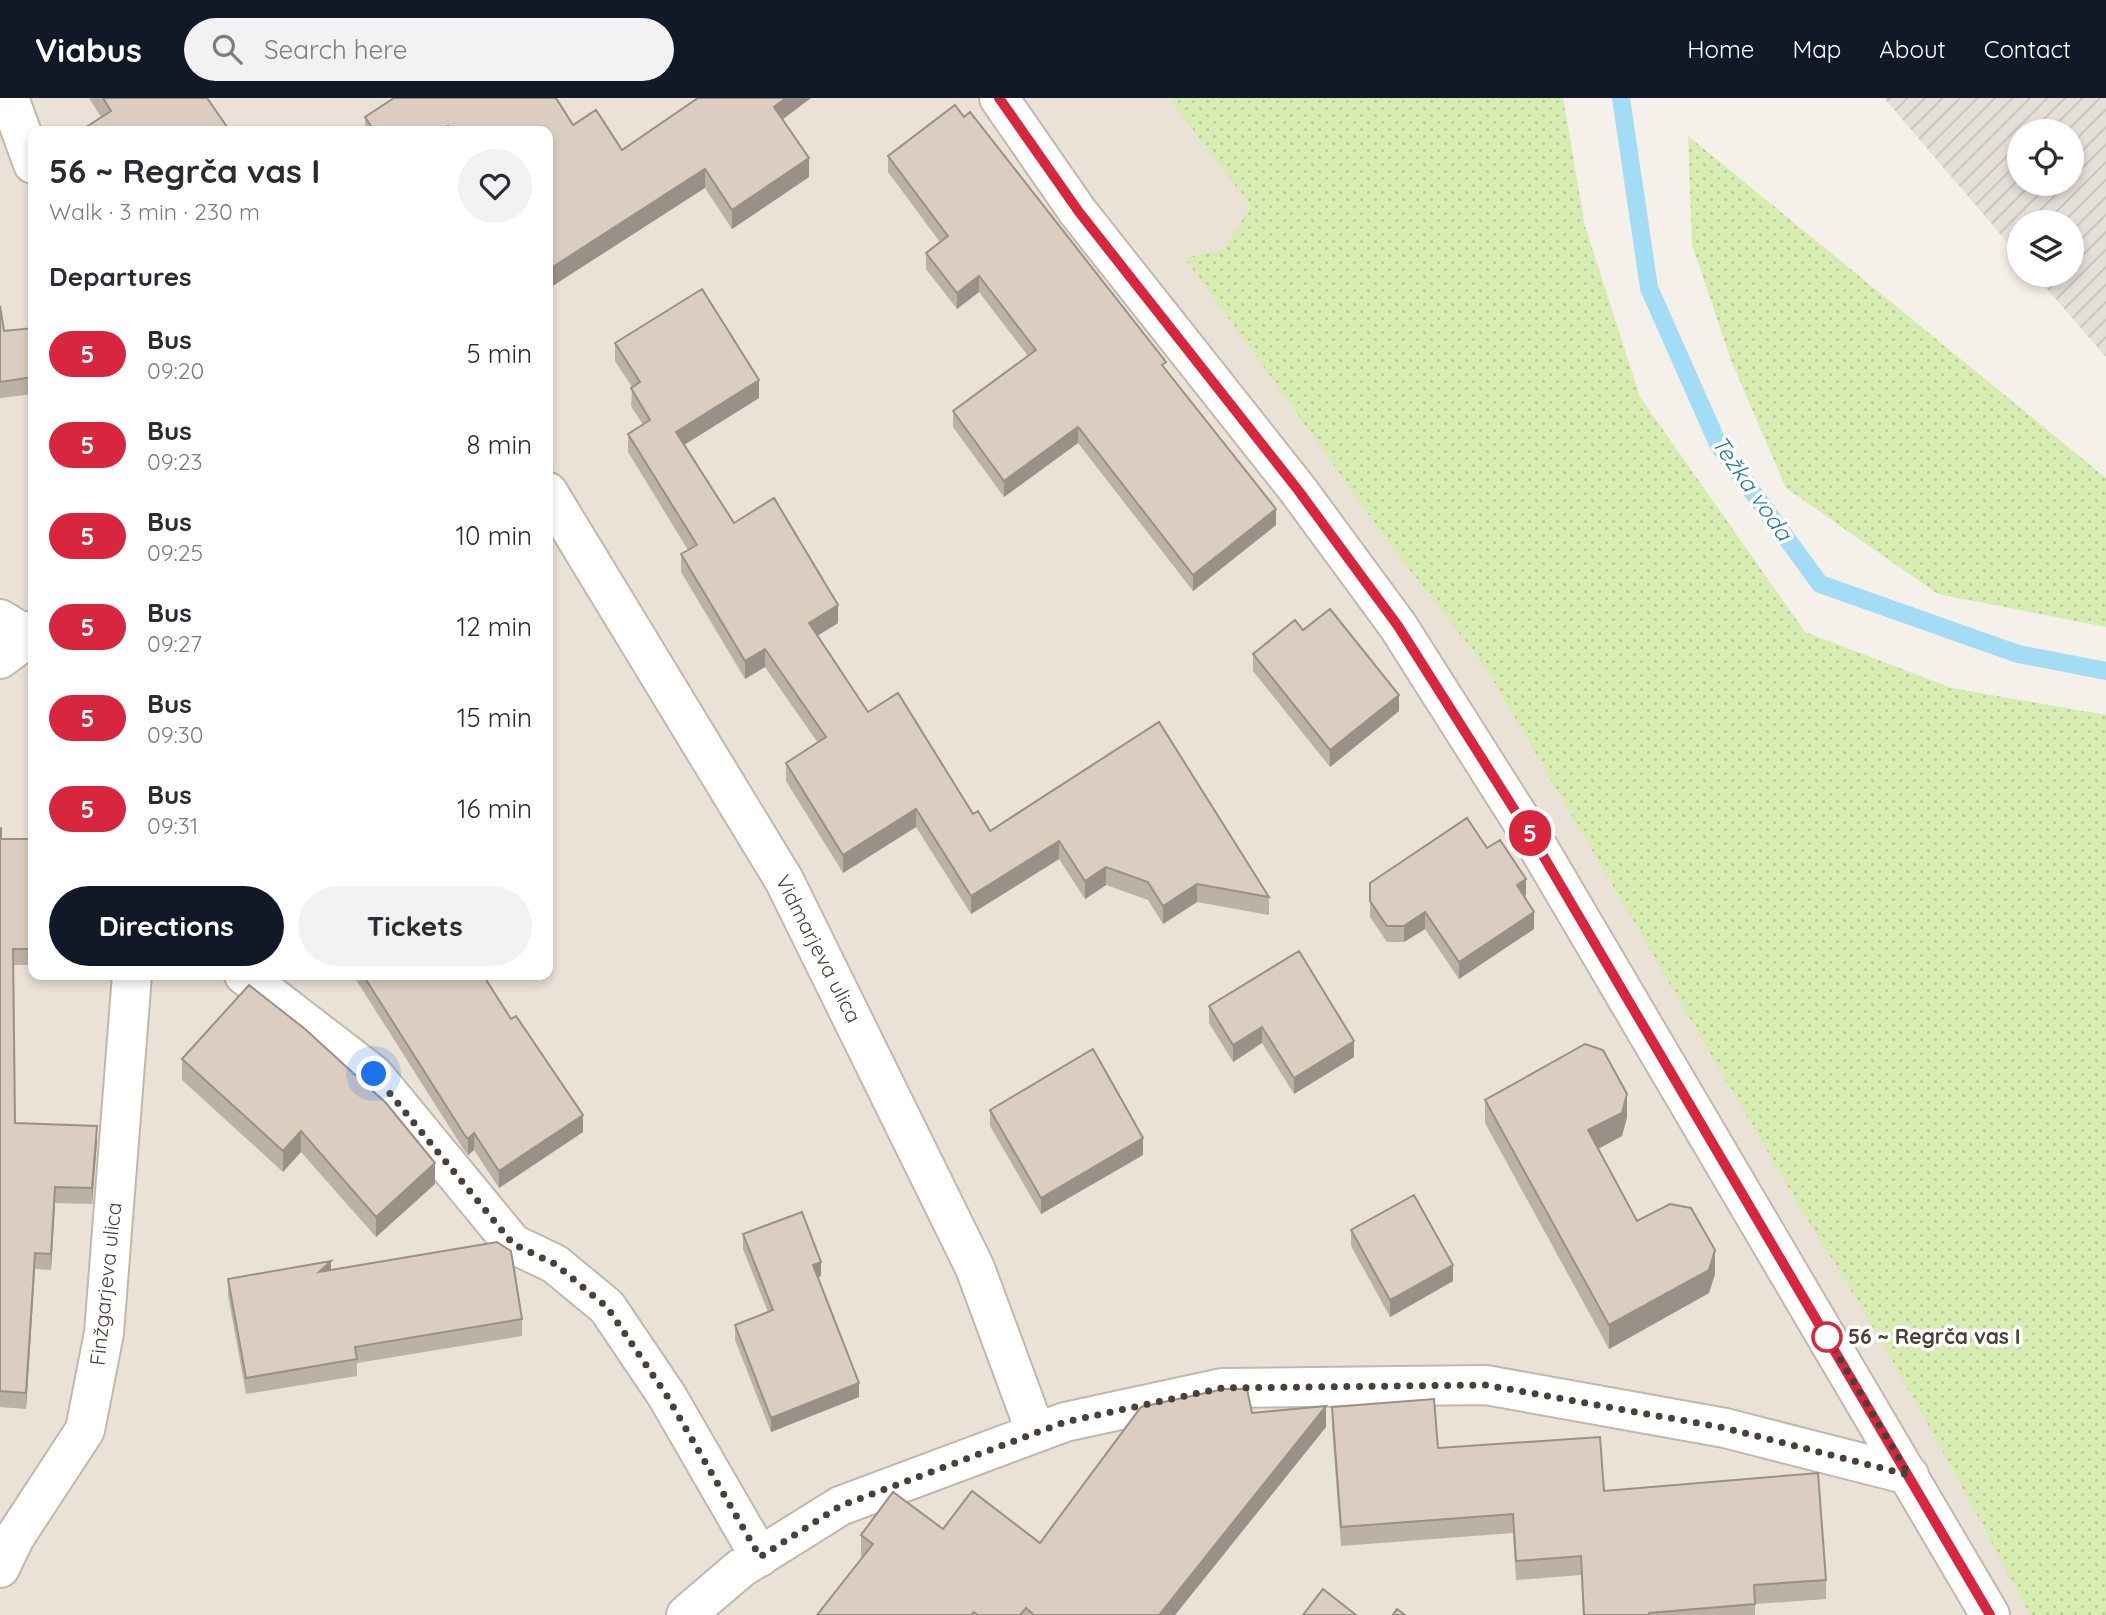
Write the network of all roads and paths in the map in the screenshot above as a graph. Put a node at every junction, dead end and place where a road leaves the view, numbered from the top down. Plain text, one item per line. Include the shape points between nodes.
1 (9, 98) edge
2 (999, 98) edge
3 (28, 150) edge
4 (553, 500) edge
5 (25, 631) edge
6 (0, 659) edge
7 (132, 980) edge
8 (251, 980) edge
9 (1036, 1433) junction
10 (1909, 1475) junction
11 (760, 1557) junction
12 (0, 1567) edge
13 (686, 1615) edge
14 (1990, 1615) edge

1 - 3 street
2 - 10 street via 1079,212 1298,490 1398,626 1538,847
4 - 9 street, Vidmarjeva ulica via 784,880 975,1268
5 - 6 street
7 - 12 street, Finžgarjeva ulica via 104,1333 85,1430
8 - 11 street via 374,1074 513,1244 555,1264 607,1307 667,1396
9 - 10 street via 1065,1422 1222,1388 1486,1385 1725,1428
9 - 11 street via 840,1506
10 - 14 street
11 - 13 street

